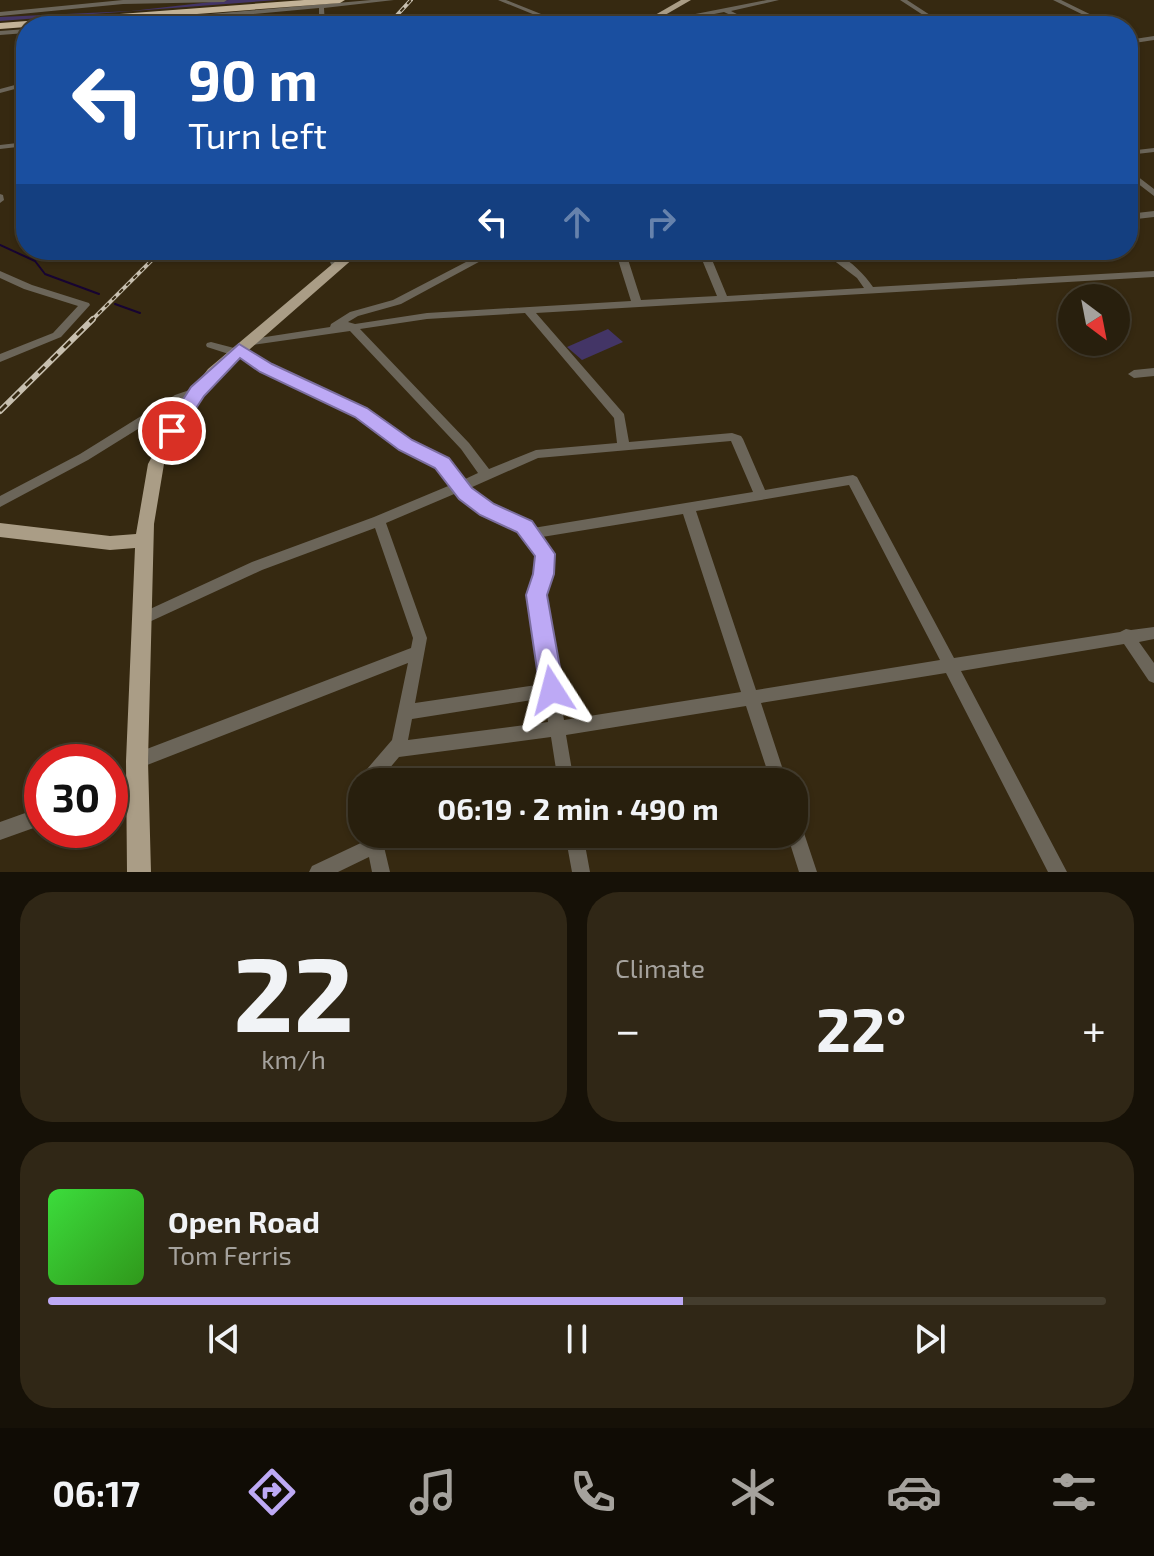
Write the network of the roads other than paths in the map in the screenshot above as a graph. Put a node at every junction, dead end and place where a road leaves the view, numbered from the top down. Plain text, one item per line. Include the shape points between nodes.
1 (224, 0) edge
2 (303, 0) edge
3 (340, 0) edge
4 (391, 0) edge
5 (501, 0) edge
6 (687, 0) edge
7 (776, 0) edge
8 (903, 0) edge
9 (1056, 0) edge
10 (322, 9) dead end
11 (723, 9) junction
12 (0, 14) edge
13 (101, 16) edge
14 (113, 16) edge
15 (211, 16) edge
16 (322, 16) edge
17 (542, 16) edge
18 (657, 16) edge
19 (692, 16) edge
20 (737, 16) edge
21 (928, 16) edge
22 (1090, 16) edge
23 (1154, 38) edge
24 (1140, 40) edge
25 (1138, 180) edge
26 (1154, 193) edge
27 (334, 260) edge
28 (345, 260) edge
29 (477, 260) edge
30 (623, 260) edge
31 (707, 260) edge
32 (839, 260) edge
33 (336, 267) junction
34 (0, 274) edge
35 (1154, 274) edge
36 (871, 291) junction
37 (723, 298) junction
38 (637, 303) junction
39 (527, 309) junction
40 (350, 325) junction
41 (333, 328) junction
42 (211, 345) dead end
43 (240, 348) junction
44 (0, 358) edge
45 (1154, 372) edge
46 (1134, 374) dead end
47 (198, 391) junction
48 (623, 446) junction
49 (486, 475) junction
50 (459, 487) junction
51 (760, 493) junction
52 (0, 502) edge
53 (688, 508) junction
54 (379, 521) junction
55 (0, 530) edge
56 (531, 534) junction
57 (144, 540) junction
58 (142, 619) junction
59 (1154, 633) edge
60 (1126, 635) junction
61 (418, 652) junction
62 (952, 666) junction
63 (1154, 676) edge
64 (552, 690) junction
65 (753, 698) junction
66 (407, 712) junction
67 (558, 728) junction
68 (397, 749) junction
69 (137, 761) junction
70 (380, 768) edge
71 (564, 768) edge
72 (775, 768) edge
73 (138, 783) junction
74 (128, 787) edge
75 (24, 822) edge
76 (0, 831) edge
77 (358, 848) edge
78 (375, 848) edge
79 (577, 848) edge
80 (801, 848) edge
81 (139, 872) edge
82 (318, 872) edge
83 (381, 872) edge
84 (581, 872) edge
85 (808, 872) edge
86 (1058, 872) edge

1 - 12 street via 123,2
2 - 13 highway
3 - 14 highway
4 - 15 street
5 - 17 street
6 - 18 main road
7 - 11 street
8 - 21 street
9 - 22 street
10 - 16 street
11 - 19 street
11 - 20 street
23 - 24 street
25 - 26 street
27 - 33 street
28 - 33 main road
29 - 41 street
30 - 38 street
31 - 37 street
32 - 36 street
33 - 43 main road
34 - 44 street via 85,305 57,335
35 - 36 street
36 - 37 street
37 - 38 street
38 - 39 street
39 - 40 street
39 - 48 street via 620,417
40 - 41 street
40 - 49 street
41 - 43 street
42 - 43 street
43 - 47 main road
43 - 50 street via 266,368 361,413 405,445 442,463
45 - 46 street
47 - 52 street
47 - 57 main road via 156,464
48 - 49 street via 536,454
48 - 51 street via 732,437
49 - 50 street
50 - 54 street
50 - 56 street
51 - 53 street
51 - 62 street via 853,480
53 - 56 street
53 - 65 street
54 - 58 street via 257,566
54 - 61 street via 420,632
55 - 57 main road via 110,543
56 - 64 street via 545,554 536,595
57 - 58 main road
58 - 69 main road
59 - 60 street
60 - 62 street
60 - 63 street
61 - 66 street
61 - 69 street
62 - 65 street
62 - 86 street
64 - 66 street
64 - 67 street
65 - 67 street
65 - 72 street
66 - 68 street
67 - 68 street
67 - 71 street
68 - 70 street
69 - 73 main road
73 - 74 street
73 - 81 main road
75 - 76 street
77 - 82 street
78 - 83 street
79 - 84 street
80 - 85 street

